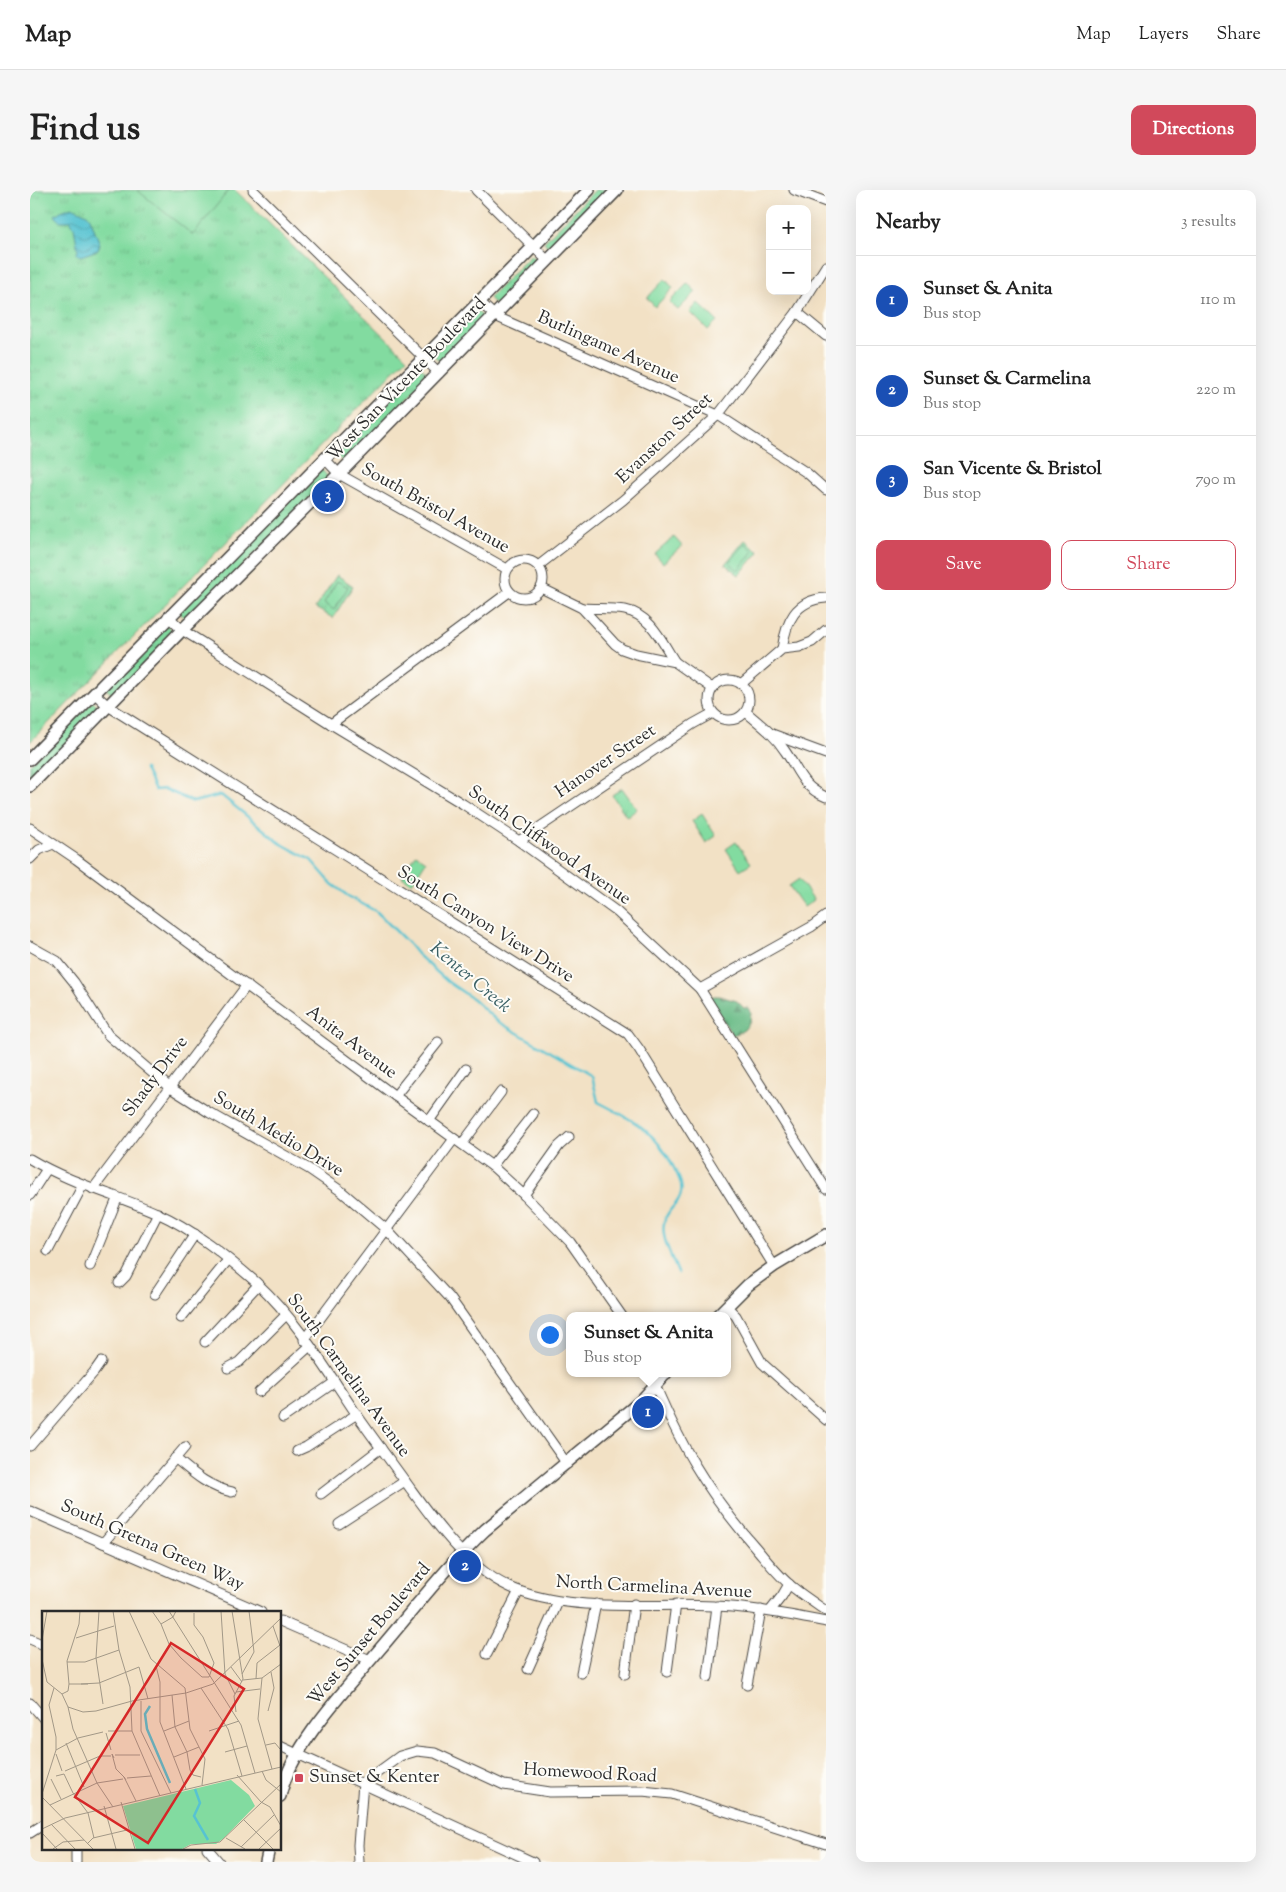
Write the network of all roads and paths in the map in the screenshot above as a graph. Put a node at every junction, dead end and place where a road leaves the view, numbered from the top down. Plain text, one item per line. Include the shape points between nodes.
1 (254, 190) edge
2 (476, 190) edge
3 (588, 190) edge
4 (617, 190) edge
5 (794, 190) edge
6 (826, 202) edge
7 (533, 246) junction
8 (548, 261) junction
9 (826, 266) edge
10 (479, 301) junction
11 (797, 312) junction
12 (494, 316) junction
13 (826, 336) edge
14 (423, 357) junction
15 (439, 373) junction
16 (718, 415) junction
17 (324, 458) junction
18 (339, 474) junction
19 (826, 490) edge
20 (538, 566) junction
21 (507, 569) junction
22 (541, 588) junction
23 (509, 592) junction
24 (826, 598) edge
25 (582, 608) junction
26 (168, 616) junction
27 (182, 630) junction
28 (826, 630) edge
29 (782, 649) junction
30 (675, 662) junction
31 (742, 684) junction
32 (712, 688) junction
33 (94, 693) junction
34 (108, 706) junction
35 (746, 712) junction
36 (714, 713) junction
37 (331, 724) junction
38 (771, 734) junction
39 (826, 754) edge
40 (30, 759) edge
41 (30, 786) edge
42 (826, 797) edge
43 (30, 828) edge
44 (519, 841) junction
45 (53, 844) junction
46 (30, 860) edge
47 (826, 916) edge
48 (30, 946) edge
49 (247, 985) junction
50 (700, 988) junction
51 (438, 1042) dead end
52 (466, 1069) dead end
53 (168, 1087) junction
54 (501, 1092) dead end
55 (395, 1096) junction
56 (533, 1114) dead end
57 (429, 1121) junction
58 (569, 1137) dead end
59 (458, 1142) junction
60 (30, 1159) edge
61 (492, 1166) junction
62 (46, 1169) junction
63 (83, 1185) junction
64 (93, 1189) junction
65 (826, 1189) edge
66 (30, 1195) edge
67 (524, 1195) junction
68 (117, 1198) junction
69 (158, 1213) junction
70 (387, 1230) junction
71 (195, 1234) junction
72 (826, 1235) edge
73 (48, 1251) dead end
74 (228, 1260) junction
75 (90, 1266) dead end
76 (774, 1266) junction
77 (120, 1283) dead end
78 (258, 1284) junction
79 (155, 1294) dead end
80 (726, 1306) junction
81 (619, 1312) edge
82 (721, 1312) edge
83 (286, 1315) junction
84 (181, 1318) dead end
85 (205, 1342) dead end
86 (307, 1343) junction
87 (101, 1362) dead end
88 (228, 1368) dead end
89 (652, 1377) edge
90 (662, 1377) edge
91 (335, 1382) junction
92 (655, 1385) junction
93 (259, 1392) dead end
94 (357, 1414) junction
95 (283, 1418) dead end
96 (826, 1420) edge
97 (30, 1446) edge
98 (185, 1447) dead end
99 (381, 1448) junction
100 (297, 1451) dead end
101 (175, 1458) junction
102 (567, 1464) junction
103 (405, 1481) junction
104 (232, 1492) dead end
105 (321, 1494) dead end
106 (30, 1511) edge
107 (339, 1524) dead end
108 (103, 1543) junction
109 (462, 1552) junction
110 (789, 1584) junction
111 (519, 1591) junction
112 (558, 1602) junction
113 (596, 1604) junction
114 (634, 1604) junction
115 (676, 1604) junction
116 (717, 1606) junction
117 (259, 1611) edge
118 (765, 1611) junction
119 (826, 1611) edge
120 (281, 1620) edge
121 (826, 1622) edge
122 (30, 1639) edge
123 (42, 1644) edge
124 (487, 1654) dead end
125 (370, 1660) junction
126 (528, 1669) dead end
127 (667, 1672) dead end
128 (581, 1673) dead end
129 (625, 1674) dead end
130 (708, 1677) dead end
131 (747, 1685) dead end
132 (30, 1703) edge
133 (42, 1718) edge
134 (281, 1746) edge
135 (296, 1754) junction
136 (363, 1783) junction
137 (281, 1793) edge
138 (42, 1825) edge
139 (30, 1833) edge
140 (826, 1844) edge
141 (209, 1850) edge
142 (220, 1862) edge
143 (359, 1862) edge
144 (533, 1862) edge

1 - 14 street
2 - 7 street
3 - 7 main road, West San Vicente Boulevard
4 - 8 main road, West San Vicente Boulevard
5 - 6 street
7 - 8 street
7 - 10 main road, West San Vicente Boulevard
8 - 12 main road, West San Vicente Boulevard
9 - 11 street, Evanston Street
10 - 12 street, Burlingame Avenue
10 - 14 main road, West San Vicente Boulevard
11 - 13 street
11 - 16 street, Evanston Street
12 - 15 main road, West San Vicente Boulevard
12 - 16 street, Burlingame Avenue
14 - 15 street
14 - 17 main road, West San Vicente Boulevard
15 - 18 main road, West San Vicente Boulevard
16 - 19 street, Burlingame Avenue via 807,473
16 - 20 street, Evanston Street via 623,500
17 - 18 street, South Bristol Avenue
17 - 26 main road, West San Vicente Boulevard
18 - 21 street, South Bristol Avenue
18 - 27 main road, West San Vicente Boulevard
20 - 21 street via 522,560
20 - 22 street via 543,577
21 - 23 street via 504,581
22 - 23 street via 526,598
22 - 25 street
23 - 37 street
24 - 29 street via 810,601 798,609 785,631
25 - 30 street via 622,649
25 - 30 street via 625,610 637,614 654,628
26 - 27 street, South Cliffwood Avenue
26 - 33 main road, West San Vicente Boulevard
27 - 34 main road, West San Vicente Boulevard
27 - 37 street, South Cliffwood Avenue
28 - 29 street via 812,642
29 - 31 street
30 - 32 street
31 - 32 street via 736,680 723,680
31 - 35 street via 749,698
32 - 36 street via 708,698
33 - 34 street, South Canyon View Drive
33 - 40 main road, West San Vicente Boulevard
34 - 41 main road, West San Vicente Boulevard
34 - 76 street, South Canyon View Drive via 628,1034
35 - 36 street via 727,720
35 - 38 street
36 - 44 street, Hanover Street via 692,724
37 - 44 street, South Cliffwood Avenue
38 - 39 street
38 - 42 street via 786,751 808,787
43 - 45 street, Anita Avenue
44 - 50 street, South Cliffwood Avenue via 617,912
45 - 46 street via 39,850
45 - 49 street, Anita Avenue
47 - 50 street via 812,927
48 - 53 street, South Medio Drive via 57,961 108,1035
49 - 53 street, Shady Drive
49 - 55 street, Anita Avenue
50 - 65 street, South Cliffwood Avenue
51 - 55 street
52 - 57 street
53 - 64 street, Shady Drive
53 - 70 street, South Medio Drive via 309,1169
54 - 59 street
55 - 57 street, Anita Avenue
56 - 61 street
57 - 59 street, Anita Avenue
58 - 67 street
59 - 61 street, Anita Avenue
59 - 70 street
60 - 62 street, South Carmelina Avenue
61 - 67 street, Anita Avenue
62 - 63 street, South Carmelina Avenue
62 - 66 street
63 - 64 street, South Carmelina Avenue
63 - 73 street
64 - 68 street, South Carmelina Avenue
67 - 81 street, Anita Avenue via 570,1242
68 - 69 street, South Carmelina Avenue
68 - 75 street
69 - 71 street, South Carmelina Avenue
69 - 77 street
70 - 86 street
70 - 102 street, South Medio Drive via 450,1298
71 - 74 street, South Carmelina Avenue
71 - 79 street
72 - 76 main road
74 - 78 street, South Carmelina Avenue
74 - 84 street
76 - 80 main road
78 - 83 street, South Carmelina Avenue
78 - 85 street
80 - 82 main road
80 - 96 street via 736,1316 762,1363
83 - 86 street, South Carmelina Avenue
83 - 88 street via 239,1362
86 - 91 street, South Carmelina Avenue
86 - 93 street
87 - 97 street
89 - 92 street
90 - 92 main road, West Sunset Boulevard
91 - 94 street, South Carmelina Avenue
91 - 95 street
92 - 102 main road, West Sunset Boulevard via 640,1402
92 - 110 street via 705,1485 731,1520
94 - 99 street, South Carmelina Avenue
94 - 100 street
98 - 101 street
99 - 103 street, South Carmelina Avenue
99 - 105 street
101 - 104 street via 205,1482
101 - 108 street
102 - 109 main road, West Sunset Boulevard
103 - 107 street
103 - 109 street, South Carmelina Avenue
106 - 108 street, South Gretna Green Way
108 - 117 street, South Gretna Green Way
109 - 111 street, North Carmelina Avenue via 494,1579
109 - 125 main road, West Sunset Boulevard
110 - 118 street via 782,1596
110 - 119 street
111 - 112 street, North Carmelina Avenue
111 - 124 street
112 - 113 street, North Carmelina Avenue
112 - 126 street
113 - 114 street, North Carmelina Avenue
113 - 128 street
114 - 115 street, North Carmelina Avenue
114 - 129 street
115 - 116 street, North Carmelina Avenue
115 - 127 street
116 - 118 street, North Carmelina Avenue
116 - 130 street
118 - 121 street, North Carmelina Avenue
118 - 131 street
120 - 125 street
122 - 123 street
125 - 135 main road, West Sunset Boulevard
132 - 133 street
134 - 135 street
135 - 136 street
135 - 137 main road, West Sunset Boulevard
136 - 140 street, Homewood Road via 400,1756 417,1751 435,1752 504,1785 550,1792 642,1791 672,1794
136 - 143 street
136 - 144 street
138 - 139 street
141 - 142 street

